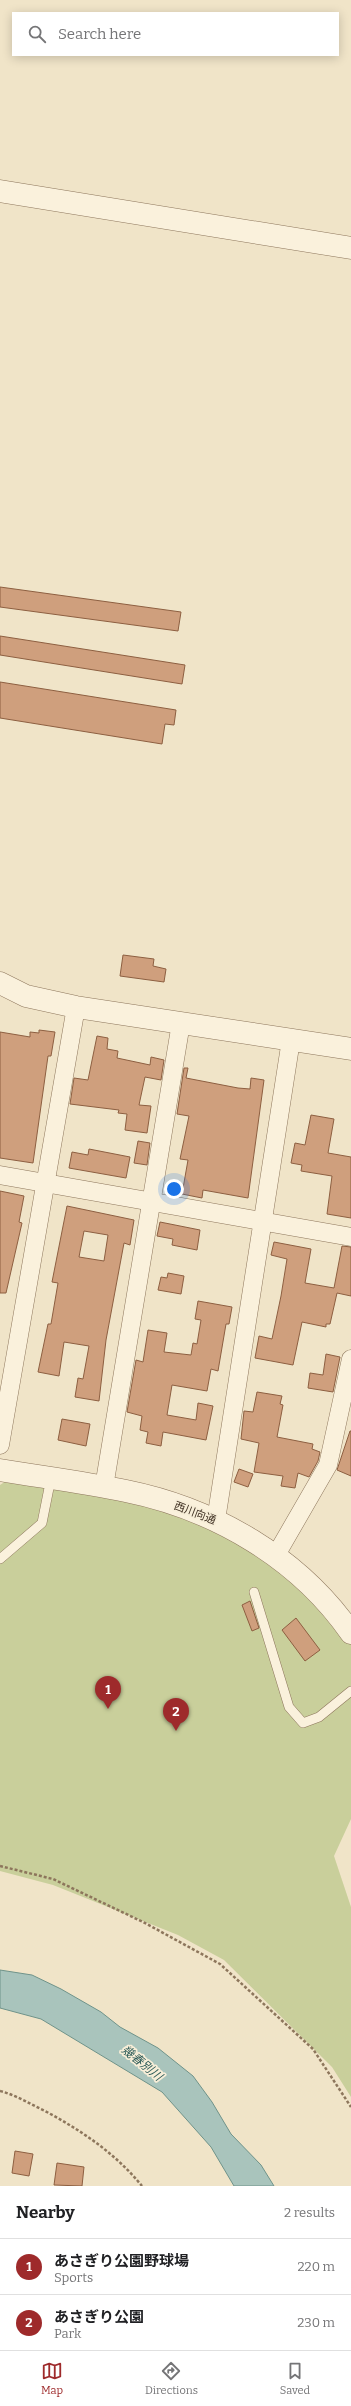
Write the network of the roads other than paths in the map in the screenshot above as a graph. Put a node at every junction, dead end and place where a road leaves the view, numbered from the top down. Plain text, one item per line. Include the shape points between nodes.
1 (0, 191) edge
2 (351, 248) edge
3 (0, 983) edge
4 (76, 1007) junction
5 (180, 1023) junction
6 (291, 1040) junction
7 (351, 1049) edge
8 (0, 1176) edge
9 (46, 1184) junction
10 (151, 1203) junction
11 (262, 1223) junction
12 (351, 1237) edge
13 (351, 1359) edge
14 (0, 1445) edge
15 (0, 1470) edge
16 (51, 1478) junction
17 (104, 1487) junction
18 (216, 1520) junction
19 (276, 1555) junction
20 (0, 1559) edge
21 (254, 1592) dead end
22 (351, 1633) edge
23 (351, 1691) edge

1 - 2 street
3 - 4 street via 26,996
4 - 5 street
4 - 9 street
5 - 6 street
5 - 10 street
6 - 7 street
6 - 11 street
8 - 9 street
9 - 10 street
9 - 14 street
10 - 11 street
10 - 17 street
11 - 12 street
11 - 18 street
13 - 19 street via 328,1465
15 - 16 street, 西川向通
16 - 17 street, 西川向通
16 - 20 lane via 42,1523
17 - 18 street, 西川向通 via 152,1497
18 - 19 street, 西川向通
19 - 22 street, 西川向通 via 316,1590
21 - 23 lane via 289,1707 303,1723 319,1717

